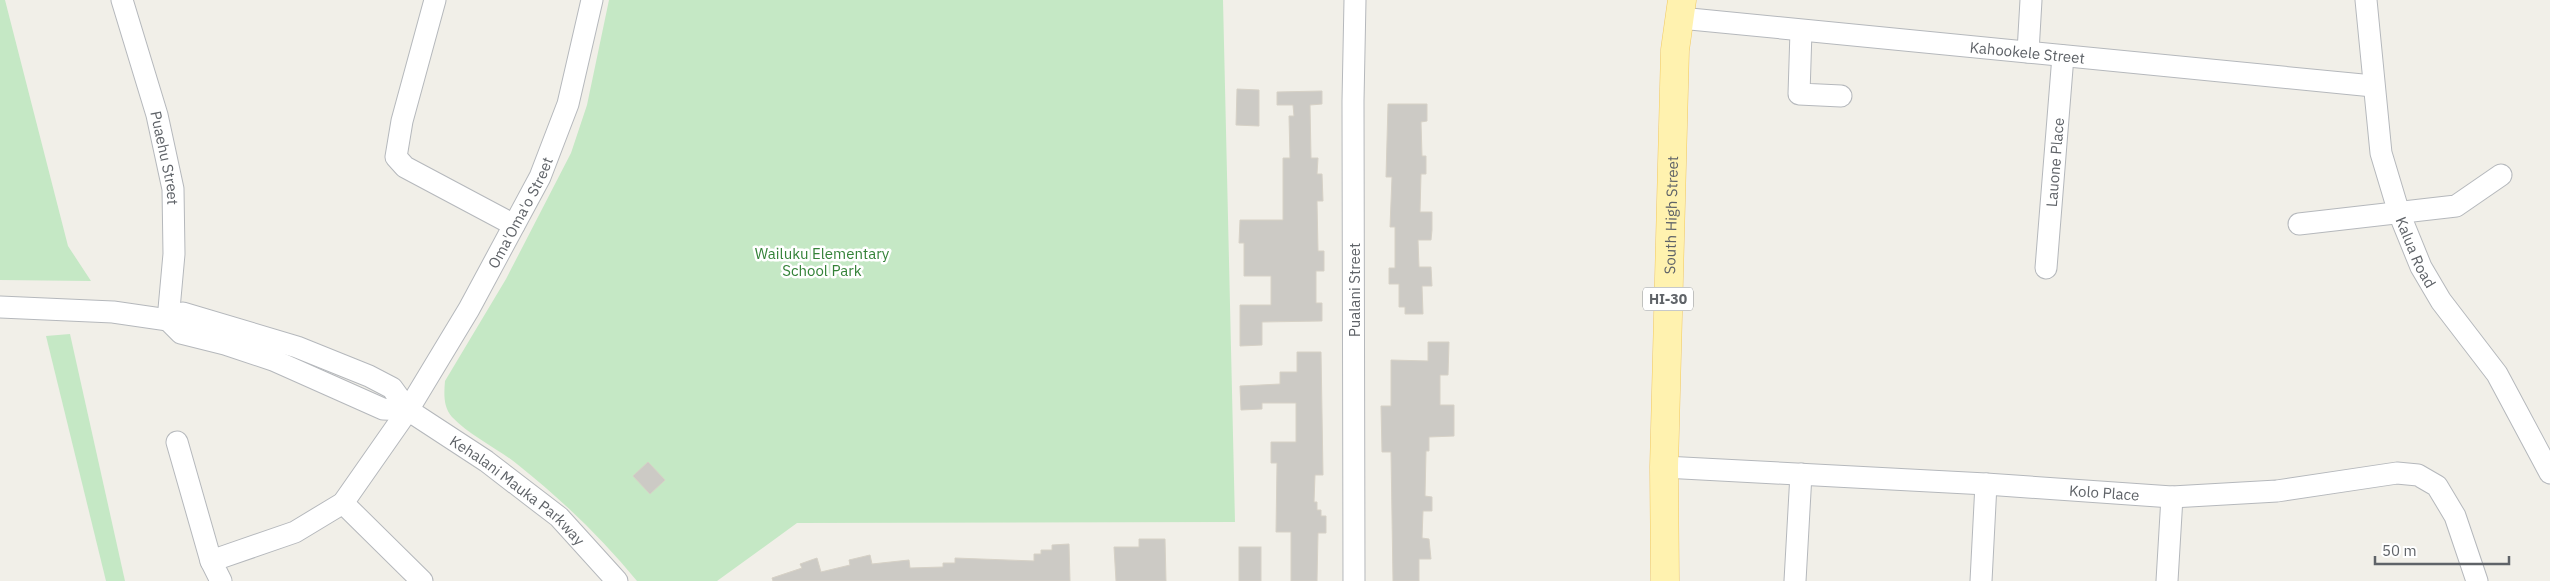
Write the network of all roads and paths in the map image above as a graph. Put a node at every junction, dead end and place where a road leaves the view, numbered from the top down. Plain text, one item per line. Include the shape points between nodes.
1 (122, 0) edge
2 (435, 0) edge
3 (592, 0) edge
4 (1355, 0) edge
5 (2031, 0) edge
6 (2366, 0) edge
7 (1681, 9) edge
8 (1801, 31) junction
9 (2028, 52) junction
10 (2063, 56) junction
11 (2373, 86) junction
12 (1841, 96) dead end
13 (2501, 175) dead end
14 (2399, 213) junction
15 (2299, 224) dead end
16 (514, 225) junction
17 (2046, 268) dead end
18 (0, 307) edge
19 (168, 320) junction
20 (408, 410) junction
21 (177, 442) dead end
22 (1664, 467) junction
23 (2550, 473) edge
24 (1801, 474) junction
25 (1986, 484) junction
26 (2172, 497) junction
27 (343, 503) junction
28 (211, 561) junction
29 (221, 581) edge
30 (422, 581) edge
31 (617, 581) edge
32 (1354, 581) edge
33 (1665, 581) edge
34 (1795, 581) edge
35 (1981, 581) edge
36 (2167, 581) edge
37 (2477, 581) edge

1 - 19 street, Puaehu Street via 157,114 173,189 174,254
2 - 16 street via 396,157 405,167
3 - 16 street, Oma'Oma'o Street via 568,104 540,177
4 - 32 street, Pualani Street via 1352,101
5 - 9 street
6 - 11 street, Kalua Road via 2372,42
7 - 8 street, Kahookele Street
7 - 22 main road, South High Street / HI-30 via 1676,50
8 - 9 street, Kahookele Street
8 - 12 street via 1799,94
9 - 10 street, Kahookele Street
10 - 11 street, Kahookele Street
10 - 17 street, Lauone Place
11 - 14 street, Kalua Road via 2381,153
13 - 14 street via 2456,206
14 - 15 street
14 - 23 street, Kalua Road via 2421,267 2441,301 2497,374
16 - 20 street, Oma'Oma'o Street via 469,309
18 - 19 street, Kehalani Mauka Parkway via 113,312
19 - 20 street, Kehalani Mauka Parkway via 184,313 297,347 392,388
20 - 27 street, Oma'Oma'o Street
20 - 31 street, Kehalani Mauka Parkway via 486,461 559,517
21 - 28 street
22 - 24 street, Kolo Place
22 - 33 main road, South High Street / HI-30
24 - 25 street, Kolo Place
24 - 34 street
25 - 26 street, Kolo Place
25 - 35 street
26 - 36 street
26 - 37 street, Kolo Place via 2277,491 2397,473 2418,475 2437,486 2450,509
27 - 28 street via 295,532
27 - 30 street
28 - 29 street

